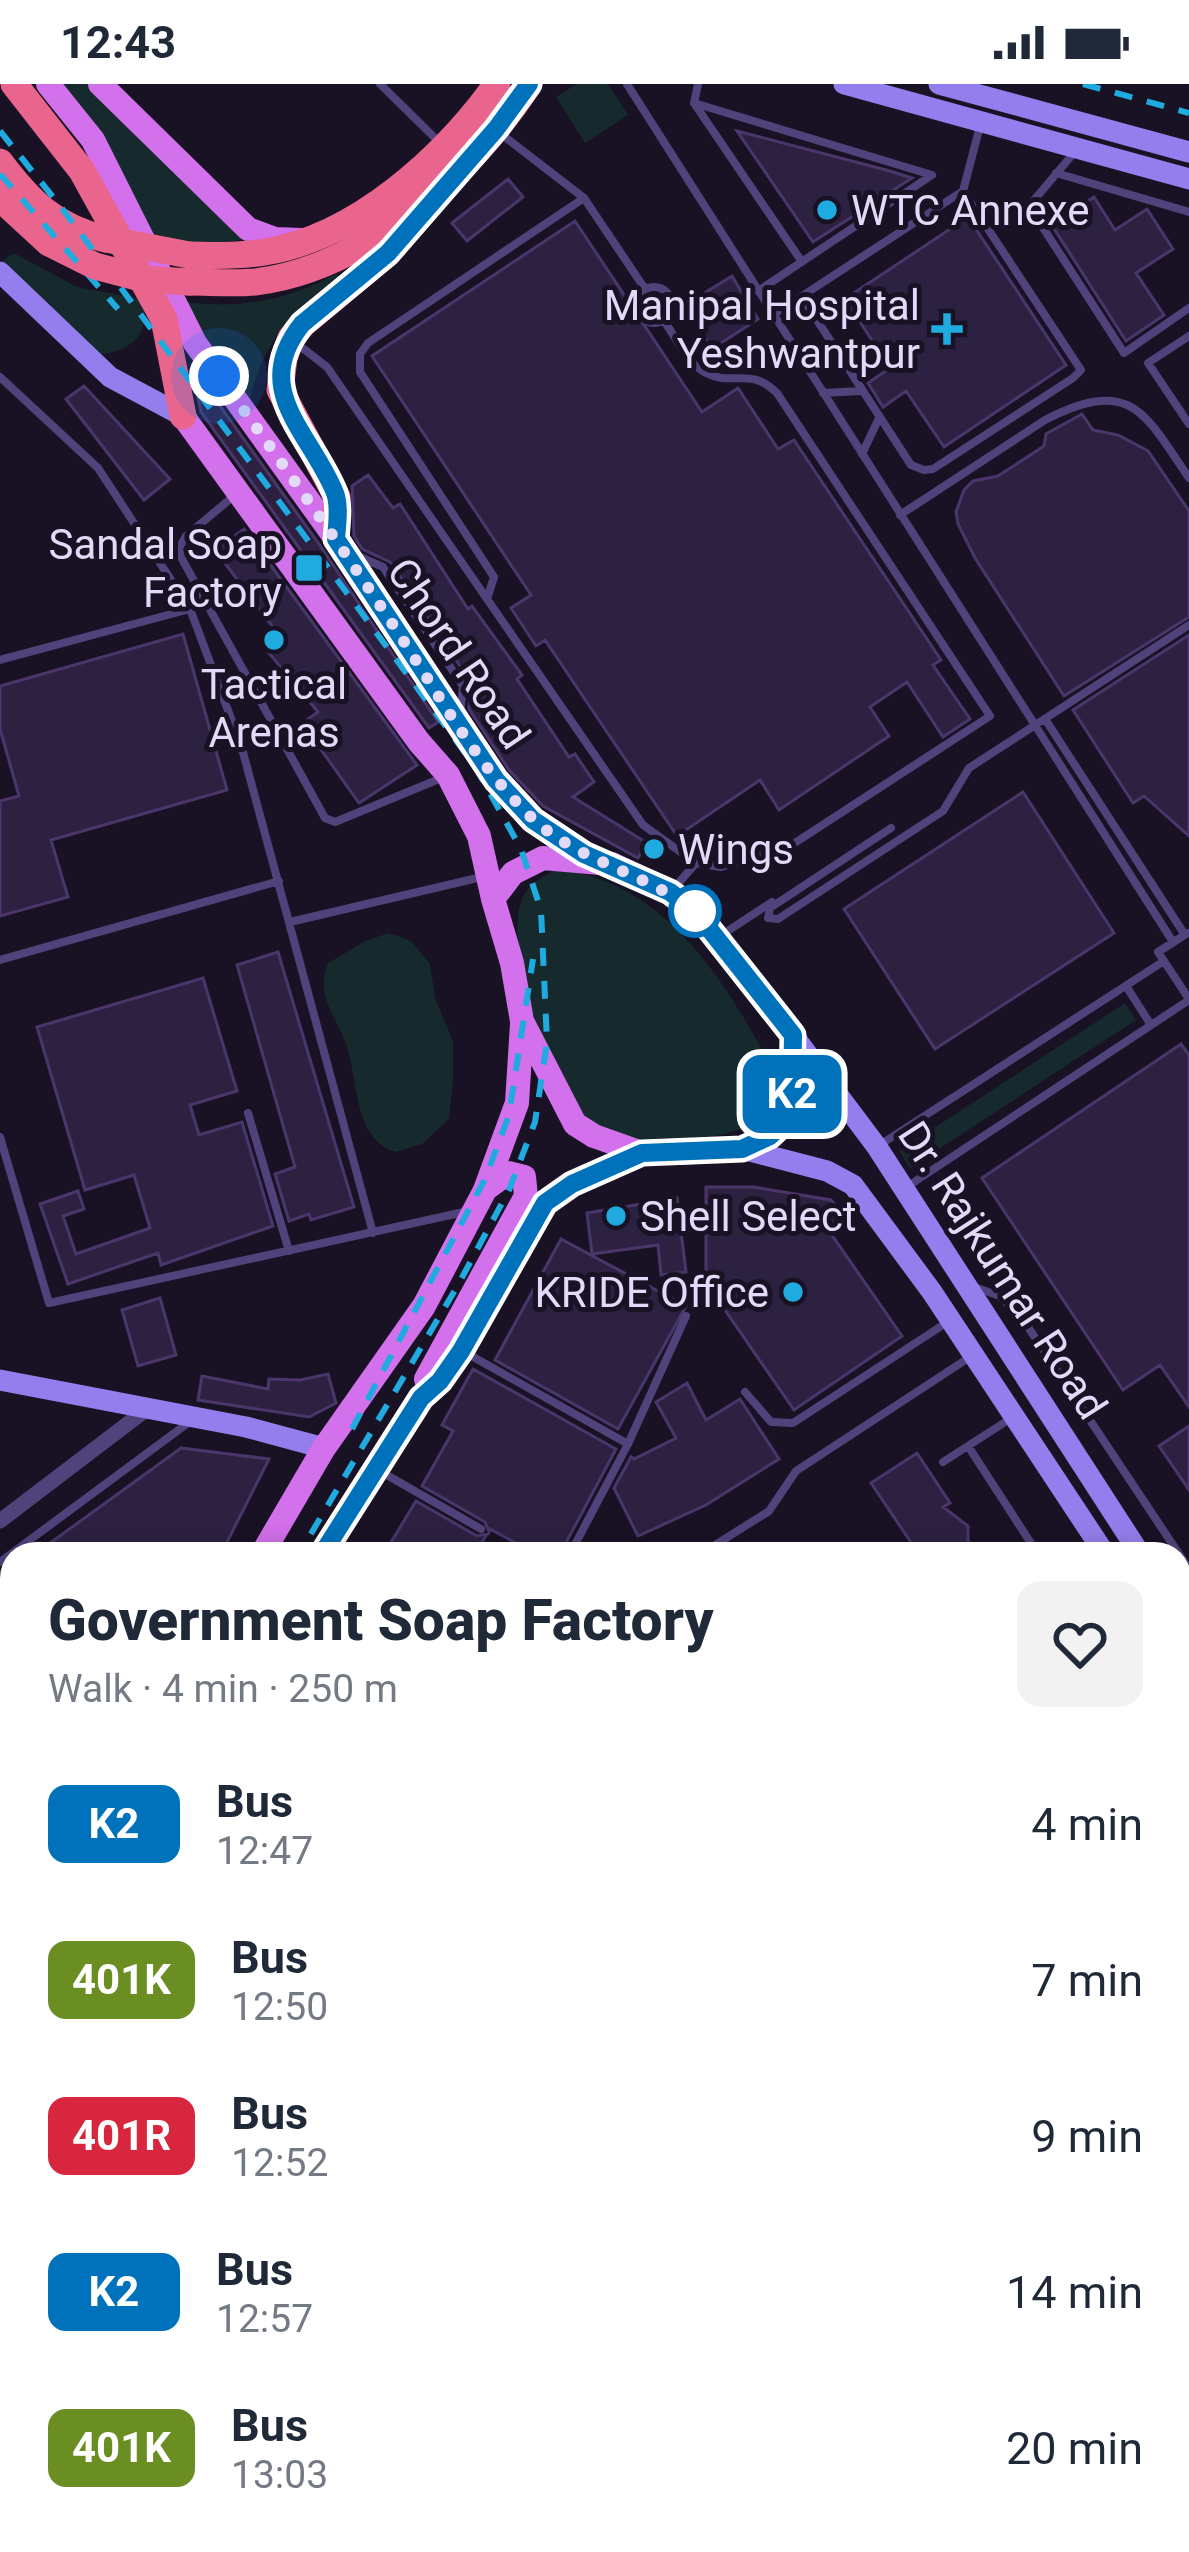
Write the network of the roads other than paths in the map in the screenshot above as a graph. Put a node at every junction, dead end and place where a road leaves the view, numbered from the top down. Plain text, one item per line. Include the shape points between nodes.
1 (14, 84) edge
2 (48, 84) edge
3 (100, 84) edge
4 (380, 84) edge
5 (627, 84) edge
6 (698, 84) edge
7 (844, 84) edge
8 (939, 84) edge
9 (522, 86) edge
10 (989, 95) junction
11 (694, 103) junction
12 (981, 123) junction
13 (496, 129) junction
14 (443, 146) junction
15 (1075, 150) junction
16 (1189, 152) edge
17 (0, 161) edge
18 (1056, 173) junction
19 (1189, 179) edge
20 (441, 188) junction
21 (963, 191) junction
22 (0, 197) edge
23 (584, 198) junction
24 (1189, 212) edge
25 (306, 241) junction
26 (802, 262) junction
27 (189, 269) junction
28 (0, 272) edge
29 (645, 289) junction
30 (758, 291) junction
31 (802, 297) junction
32 (1189, 308) edge
33 (773, 315) junction
34 (664, 321) junction
35 (1189, 336) edge
36 (291, 338) junction
37 (0, 377) edge
38 (862, 391) junction
39 (823, 393) junction
40 (183, 416) junction
41 (879, 417) junction
42 (1189, 424) edge
43 (862, 454) junction
44 (1189, 478) edge
45 (236, 494) junction
46 (900, 515) junction
47 (340, 544) junction
48 (488, 599) junction
49 (190, 609) junction
50 (1189, 626) edge
51 (0, 660) edge
52 (1045, 719) junction
53 (1034, 726) junction
54 (448, 775) junction
55 (696, 863) junction
56 (612, 864) junction
57 (279, 880) junction
58 (490, 888) junction
59 (670, 892) junction
60 (290, 922) junction
61 (1187, 933) edge
62 (716, 938) junction
63 (1173, 942) junction
64 (0, 961) edge
65 (1164, 961) junction
66 (1126, 986) junction
67 (1189, 1000) edge
68 (522, 1021) junction
69 (1152, 1025) junction
70 (793, 1035) junction
71 (248, 1113) dead end
72 (0, 1137) edge
73 (877, 1147) junction
74 (742, 1149) junction
75 (642, 1153) junction
76 (905, 1189) junction
77 (480, 1199) junction
78 (373, 1233) junction
79 (289, 1251) junction
80 (970, 1286) junction
81 (686, 1316) dead end
82 (950, 1320) junction
83 (461, 1351) junction
84 (974, 1355) junction
85 (0, 1380) edge
86 (745, 1392) dead end
87 (421, 1398) junction
88 (147, 1409) junction
89 (1014, 1416) junction
90 (195, 1417) junction
91 (628, 1444) junction
92 (968, 1446) junction
93 (325, 1448) junction
94 (943, 1462) dead end
95 (376, 1469) junction
96 (0, 1521) edge
97 (481, 1529) dead end
98 (27, 1542) edge
99 (269, 1542) edge
100 (330, 1542) edge
101 (576, 1542) edge
102 (720, 1542) edge
103 (1031, 1542) edge
104 (1097, 1542) edge
105 (1133, 1542) edge
106 (1171, 1542) edge

1 - 40 highway via 82,171 164,319
2 - 47 main road, Chord Road via 93,140 195,343
3 - 25 main road via 248,229
4 - 14 lane
5 - 30 lane
6 - 11 lane
7 - 12 main road
8 - 10 main road
9 - 13 highway
9 - 14 highway
10 - 12 lane
10 - 16 main road
11 - 26 lane
11 - 26 lane via 932,176
12 - 15 main road
12 - 21 lane
13 - 20 highway
13 - 23 lane
14 - 25 highway via 363,212
15 - 18 lane
15 - 19 main road
17 - 27 highway, bridge via 59,224
18 - 24 lane
18 - 32 lane via 1029,206 1124,352
20 - 27 highway via 397,223 304,269 256,282
20 - 36 highway via 388,253
21 - 31 lane
21 - 41 lane via 1080,373 933,469 911,465
22 - 27 highway, bridge via 49,243 95,266 144,278
23 - 29 lane
23 - 48 lane via 368,343 359,361 494,577
25 - 27 highway
26 - 30 lane
28 - 40 main road via 110,377
29 - 34 lane via 639,315
29 - 34 lane via 670,294 673,309
30 - 33 lane
31 - 33 lane
31 - 38 lane
33 - 39 lane
34 - 55 lane via 705,373 753,377 776,393 990,716 787,848 722,867
35 - 42 lane via 1148,362
36 - 47 highway via 280,390 338,496
36 - 48 lane via 327,367
37 - 49 lane via 98,468
38 - 39 lane
38 - 41 lane
39 - 43 lane
40 - 45 main road
41 - 43 lane
43 - 46 lane
44 - 46 lane via 1145,413 1111,399 1046,420
45 - 54 main road
45 - 54 lane via 178,548 325,818 335,822
46 - 53 lane
47 - 56 main road, Chord Road via 496,780 533,820
48 - 55 lane via 643,825
49 - 51 lane
49 - 57 lane
50 - 52 lane
52 - 53 lane
52 - 61 lane
53 - 62 lane via 969,768 944,811 778,920 769,918 770,908 890,826
53 - 63 lane
54 - 58 main road via 479,836
55 - 59 lane
56 - 58 main road via 543,858
56 - 59 main road
57 - 60 lane
57 - 64 lane
58 - 60 lane
58 - 68 main road
59 - 62 main road
60 - 78 lane
61 - 63 lane
62 - 70 main road
63 - 65 lane via 1158,952
65 - 66 lane
65 - 67 lane
66 - 69 lane
66 - 73 lane
67 - 69 lane
68 - 75 main road via 575,1124
68 - 77 main road via 517,1103
69 - 76 lane
70 - 73 main road, Dr. Rajkumar Road
70 - 74 main road via 786,1121
71 - 79 lane
72 - 79 lane via 49,1303
73 - 76 main road, Dr. Rajkumar Road
74 - 75 main road
74 - 82 main road, Dr. Rajkumar Road via 853,1185
75 - 83 main road via 545,1203
76 - 80 main road, Dr. Rajkumar Road
77 - 78 lane
77 - 87 main road via 508,1173 527,1184
77 - 93 main road via 424,1306
78 - 79 lane
80 - 105 main road, Dr. Rajkumar Road
80 - 106 lane via 1000,1296 1026,1324
81 - 91 lane
82 - 84 main road, Dr. Rajkumar Road
82 - 86 lane via 793,1423 771,1422
83 - 87 main road
83 - 91 lane
84 - 89 main road, Dr. Rajkumar Road
84 - 102 lane via 796,1471 769,1510
85 - 88 main road
87 - 95 main road
88 - 90 main road
88 - 96 street
89 - 92 lane
89 - 104 main road, Dr. Rajkumar Road
90 - 93 main road
90 - 98 lane
91 - 101 lane
92 - 94 lane
92 - 103 lane
93 - 99 main road
95 - 97 lane
95 - 100 main road

